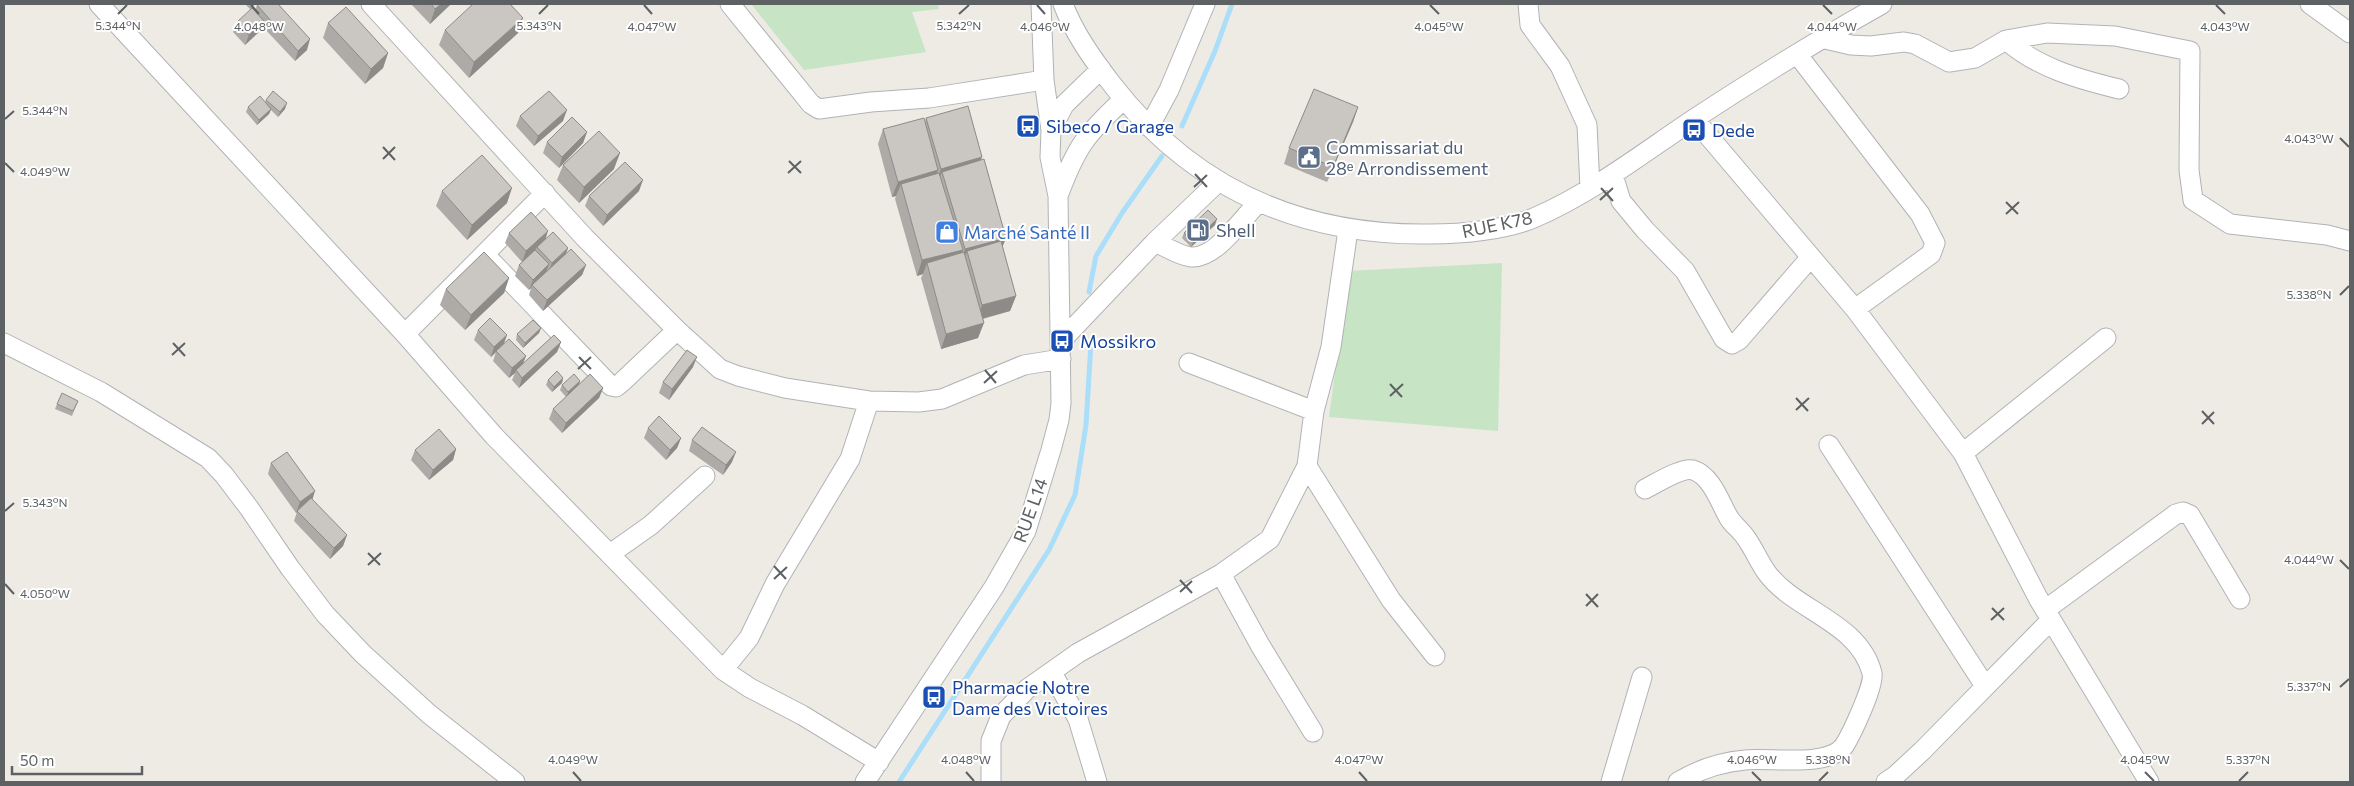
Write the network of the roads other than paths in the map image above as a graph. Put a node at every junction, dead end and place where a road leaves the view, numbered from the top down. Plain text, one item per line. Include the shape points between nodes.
1 (99, 4) edge
2 (372, 4) edge
3 (730, 4) edge
4 (1041, 4) edge
5 (1063, 4) edge
6 (1205, 4) edge
7 (1528, 4) edge
8 (1882, 4) edge
9 (2310, 4) edge
10 (2350, 33) edge
11 (1821, 38) junction
12 (2006, 40) junction
13 (1797, 54) junction
14 (1101, 69) junction
15 (1044, 80) junction
16 (2119, 89) dead end
17 (1124, 99) junction
18 (1694, 119) junction
19 (1149, 127) junction
20 (1051, 130) junction
21 (1613, 175) junction
22 (1219, 181) junction
23 (1590, 188) junction
24 (545, 193) junction
25 (1058, 196) junction
26 (1259, 202) junction
27 (1348, 230) junction
28 (2350, 240) edge
29 (1156, 242) junction
30 (485, 254) junction
31 (1810, 258) junction
32 (1855, 309) junction
33 (677, 330) junction
34 (405, 334) junction
35 (2106, 338) dead end
36 (4, 343) edge
37 (1061, 350) junction
38 (1189, 362) dead end
39 (869, 401) junction
40 (1314, 411) junction
41 (1829, 445) dead end
42 (1963, 453) junction
43 (1307, 466) junction
44 (705, 476) dead end
45 (1644, 489) dead end
46 (610, 554) junction
47 (1221, 574) junction
48 (2240, 599) dead end
49 (2048, 615) junction
50 (1434, 656) dead end
51 (723, 670) junction
52 (1052, 673) junction
53 (1642, 677) dead end
54 (1985, 686) junction
55 (1313, 732) dead end
56 (879, 762) junction
57 (515, 782) edge
58 (865, 782) edge
59 (991, 782) edge
60 (1097, 782) edge
61 (1612, 782) edge
62 (1678, 782) edge
63 (1886, 782) edge
64 (2148, 782) edge

1 - 34 street
2 - 24 street
3 - 15 street via 811,104 819,109 929,98
4 - 15 street
5 - 14 street, RUE K78 via 1076,33
6 - 19 street via 1169,90
7 - 23 street via 1530,25 1560,66 1587,126
8 - 11 street, RUE K78
9 - 10 street
11 - 12 street via 1871,46 1904,42 1949,62 1975,58
11 - 13 street, RUE K78
12 - 16 street via 2021,54 2072,78
12 - 28 street via 2047,33 2115,36 2190,51 2189,170 2192,200 2230,224
13 - 18 street, RUE K78
13 - 32 street via 1920,214 1935,243 1930,254
14 - 17 street, RUE K78
14 - 20 street, RUE L14 via 1064,105
15 - 20 street
17 - 19 street, RUE K78
17 - 25 street, RUE L14 via 1085,138
18 - 21 street, RUE K78
18 - 31 street
19 - 22 street, RUE K78
20 - 25 street, RUE L14 via 1050,157
21 - 23 street, RUE K78
21 - 31 street via 1621,201 1685,271 1724,338 1732,344
22 - 26 street, RUE K78
22 - 29 street
23 - 27 street, RUE K78 via 1534,218 1478,232 1416,234
24 - 30 street
24 - 33 street
25 - 37 street, RUE L14
26 - 27 street, RUE K78 via 1288,214
26 - 29 street via 1222,242 1202,256 1190,257
27 - 40 street via 1331,347
29 - 37 street
30 - 33 street via 612,386 622,382
30 - 34 street
31 - 32 street
32 - 42 street
33 - 39 street via 720,369 738,376 785,388
34 - 46 street via 494,436
35 - 42 street
36 - 57 street via 102,392 208,458 249,508 325,614 429,714
37 - 39 street via 942,399
37 - 56 street, RUE L14 via 1059,420 1026,531 994,587
38 - 40 street
39 - 51 street via 850,459 775,584 749,638
40 - 43 street
41 - 54 street
42 - 49 street
43 - 47 street via 1270,539
43 - 50 street via 1391,600
44 - 46 street via 651,525
45 - 62 street via 1684,470 1693,470 1706,479 1768,574 1841,628 1866,657 1873,676 1860,715 1843,747 1834,755 1797,761 1746,759 1696,772
46 - 51 street
47 - 52 street via 1078,653
47 - 55 street
48 - 49 street via 2190,515 2183,512 2176,514
49 - 54 street
49 - 64 street
51 - 56 street
52 - 59 street via 1027,689 1001,716 991,741
52 - 60 street via 1078,719
53 - 61 street
54 - 63 street via 1922,751
56 - 58 street, RUE L14

